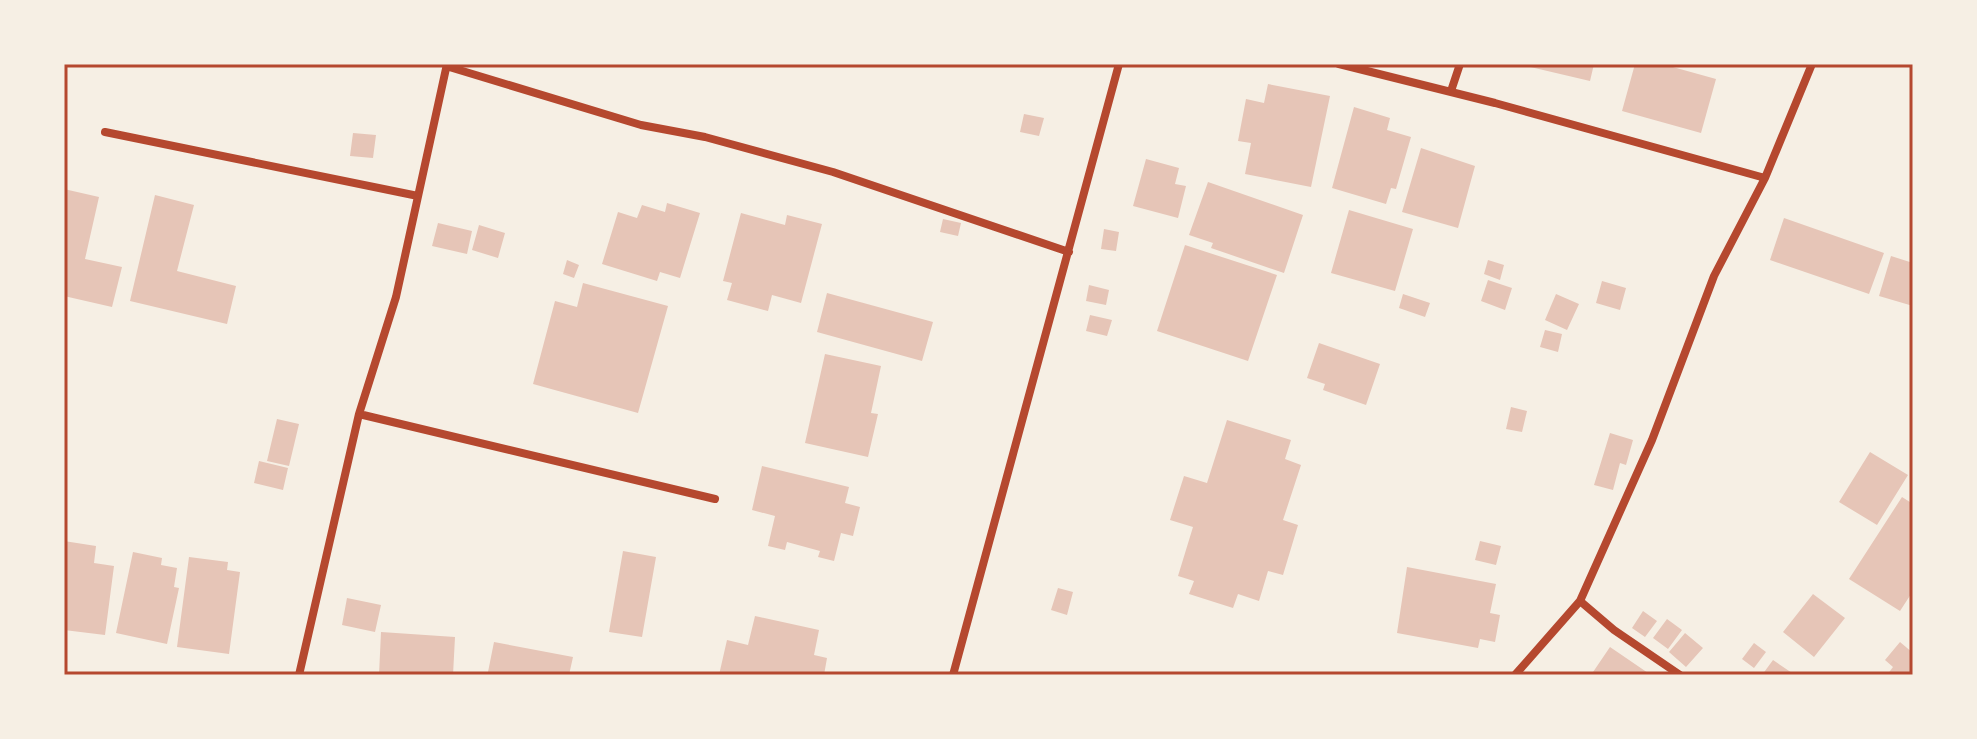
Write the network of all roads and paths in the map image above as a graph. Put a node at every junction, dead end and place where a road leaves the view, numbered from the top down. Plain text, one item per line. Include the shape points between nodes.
1 (1119, 64) edge
2 (1339, 64) edge
3 (1460, 64) edge
4 (1812, 64) edge
5 (446, 65) edge
6 (1451, 91) junction
7 (105, 132) dead end
8 (1765, 178) junction
9 (418, 196) junction
10 (1069, 252) junction
11 (359, 414) junction
12 (715, 499) dead end
13 (1580, 601) junction
14 (299, 675) edge
15 (953, 675) edge
16 (1515, 675) edge
17 (1680, 675) edge

1 - 10 street
2 - 6 street
3 - 6 street
4 - 8 street
5 - 9 street
5 - 10 street via 641,125 833,172
6 - 8 street
7 - 9 street
8 - 13 street via 1714,276 1652,440
9 - 11 street via 396,297
10 - 15 street
11 - 12 street
11 - 14 street
13 - 16 street
13 - 17 street

